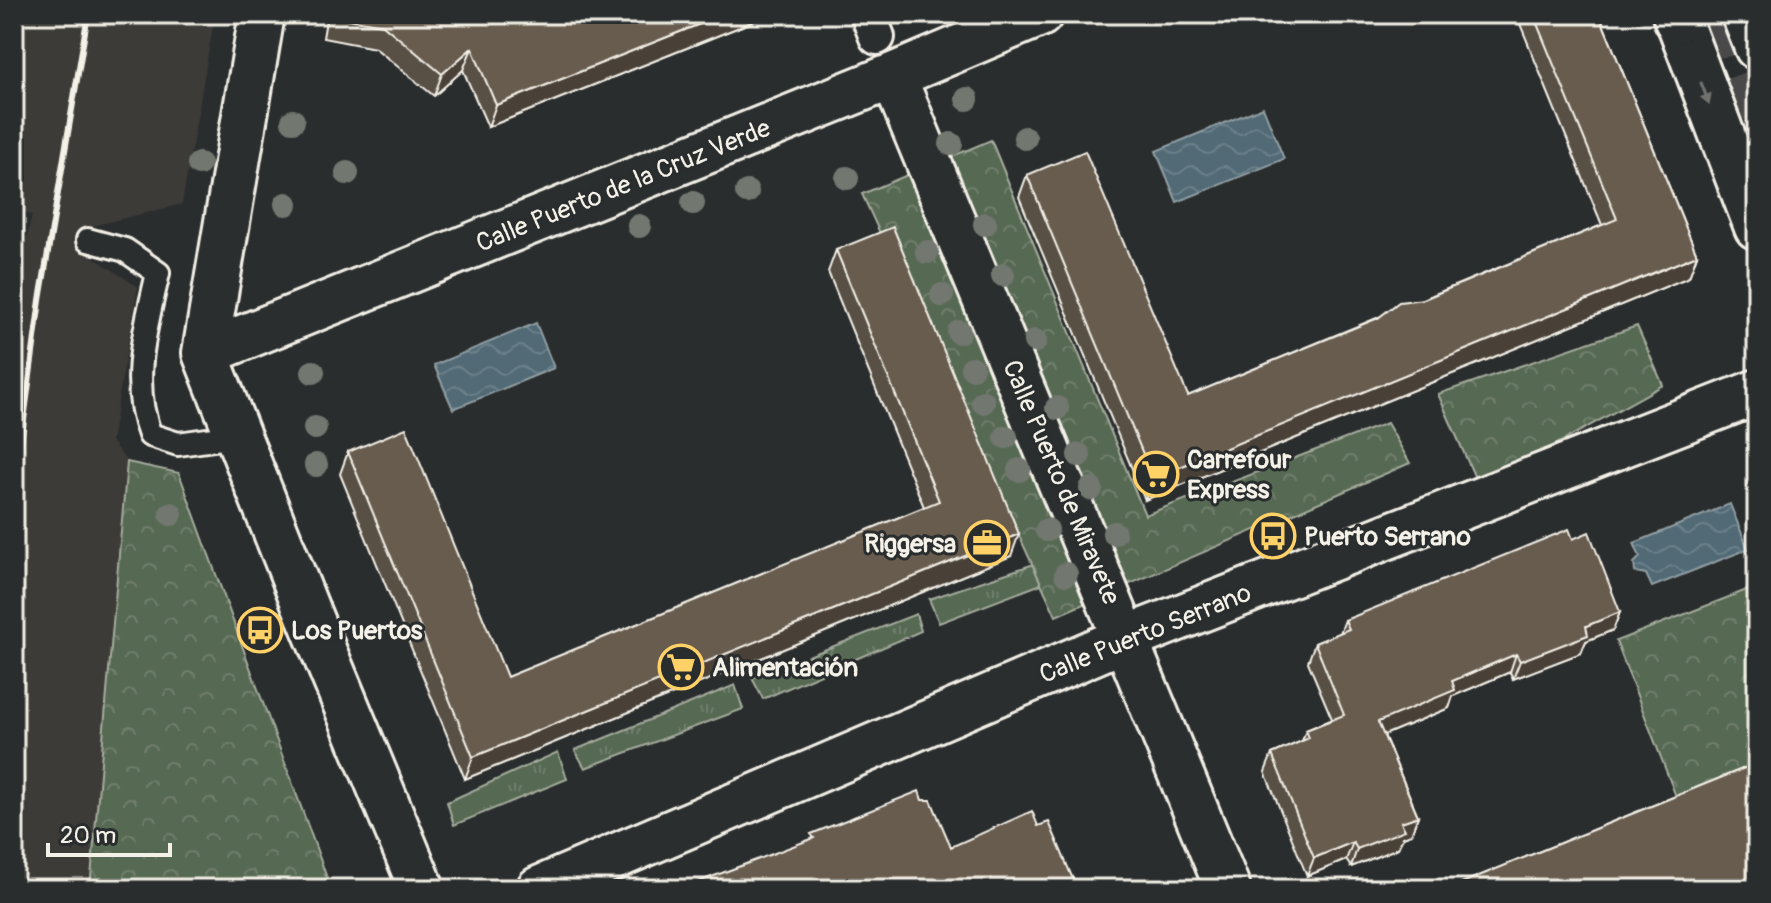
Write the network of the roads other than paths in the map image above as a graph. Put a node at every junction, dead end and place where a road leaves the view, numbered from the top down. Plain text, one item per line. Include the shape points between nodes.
1 (262, 14) edge
2 (1040, 14) edge
3 (1744, 14) edge
4 (1676, 16) edge
5 (1757, 47) edge
6 (893, 76) junction
7 (1757, 227) edge
8 (88, 240) dead end
9 (205, 353) junction
10 (1757, 392) edge
11 (236, 436) junction
12 (1127, 638) junction
13 (422, 889) edge
14 (539, 889) edge
15 (1228, 889) edge

1 - 9 street
2 - 6 street, Calle Puerto de la Cruz Verde
3 - 5 street
4 -> 7 street
6 - 9 street, Calle Puerto de la Cruz Verde
6 - 12 street, Calle Puerto de Miravete
8 - 11 lane via 125,250 158,273 138,365 143,419 150,435 178,444
9 - 11 street
10 - 12 street, Calle Puerto Serrano
11 - 13 street
12 - 14 street, Calle Puerto Serrano
12 - 15 street, Calle Puerto de Miravete

